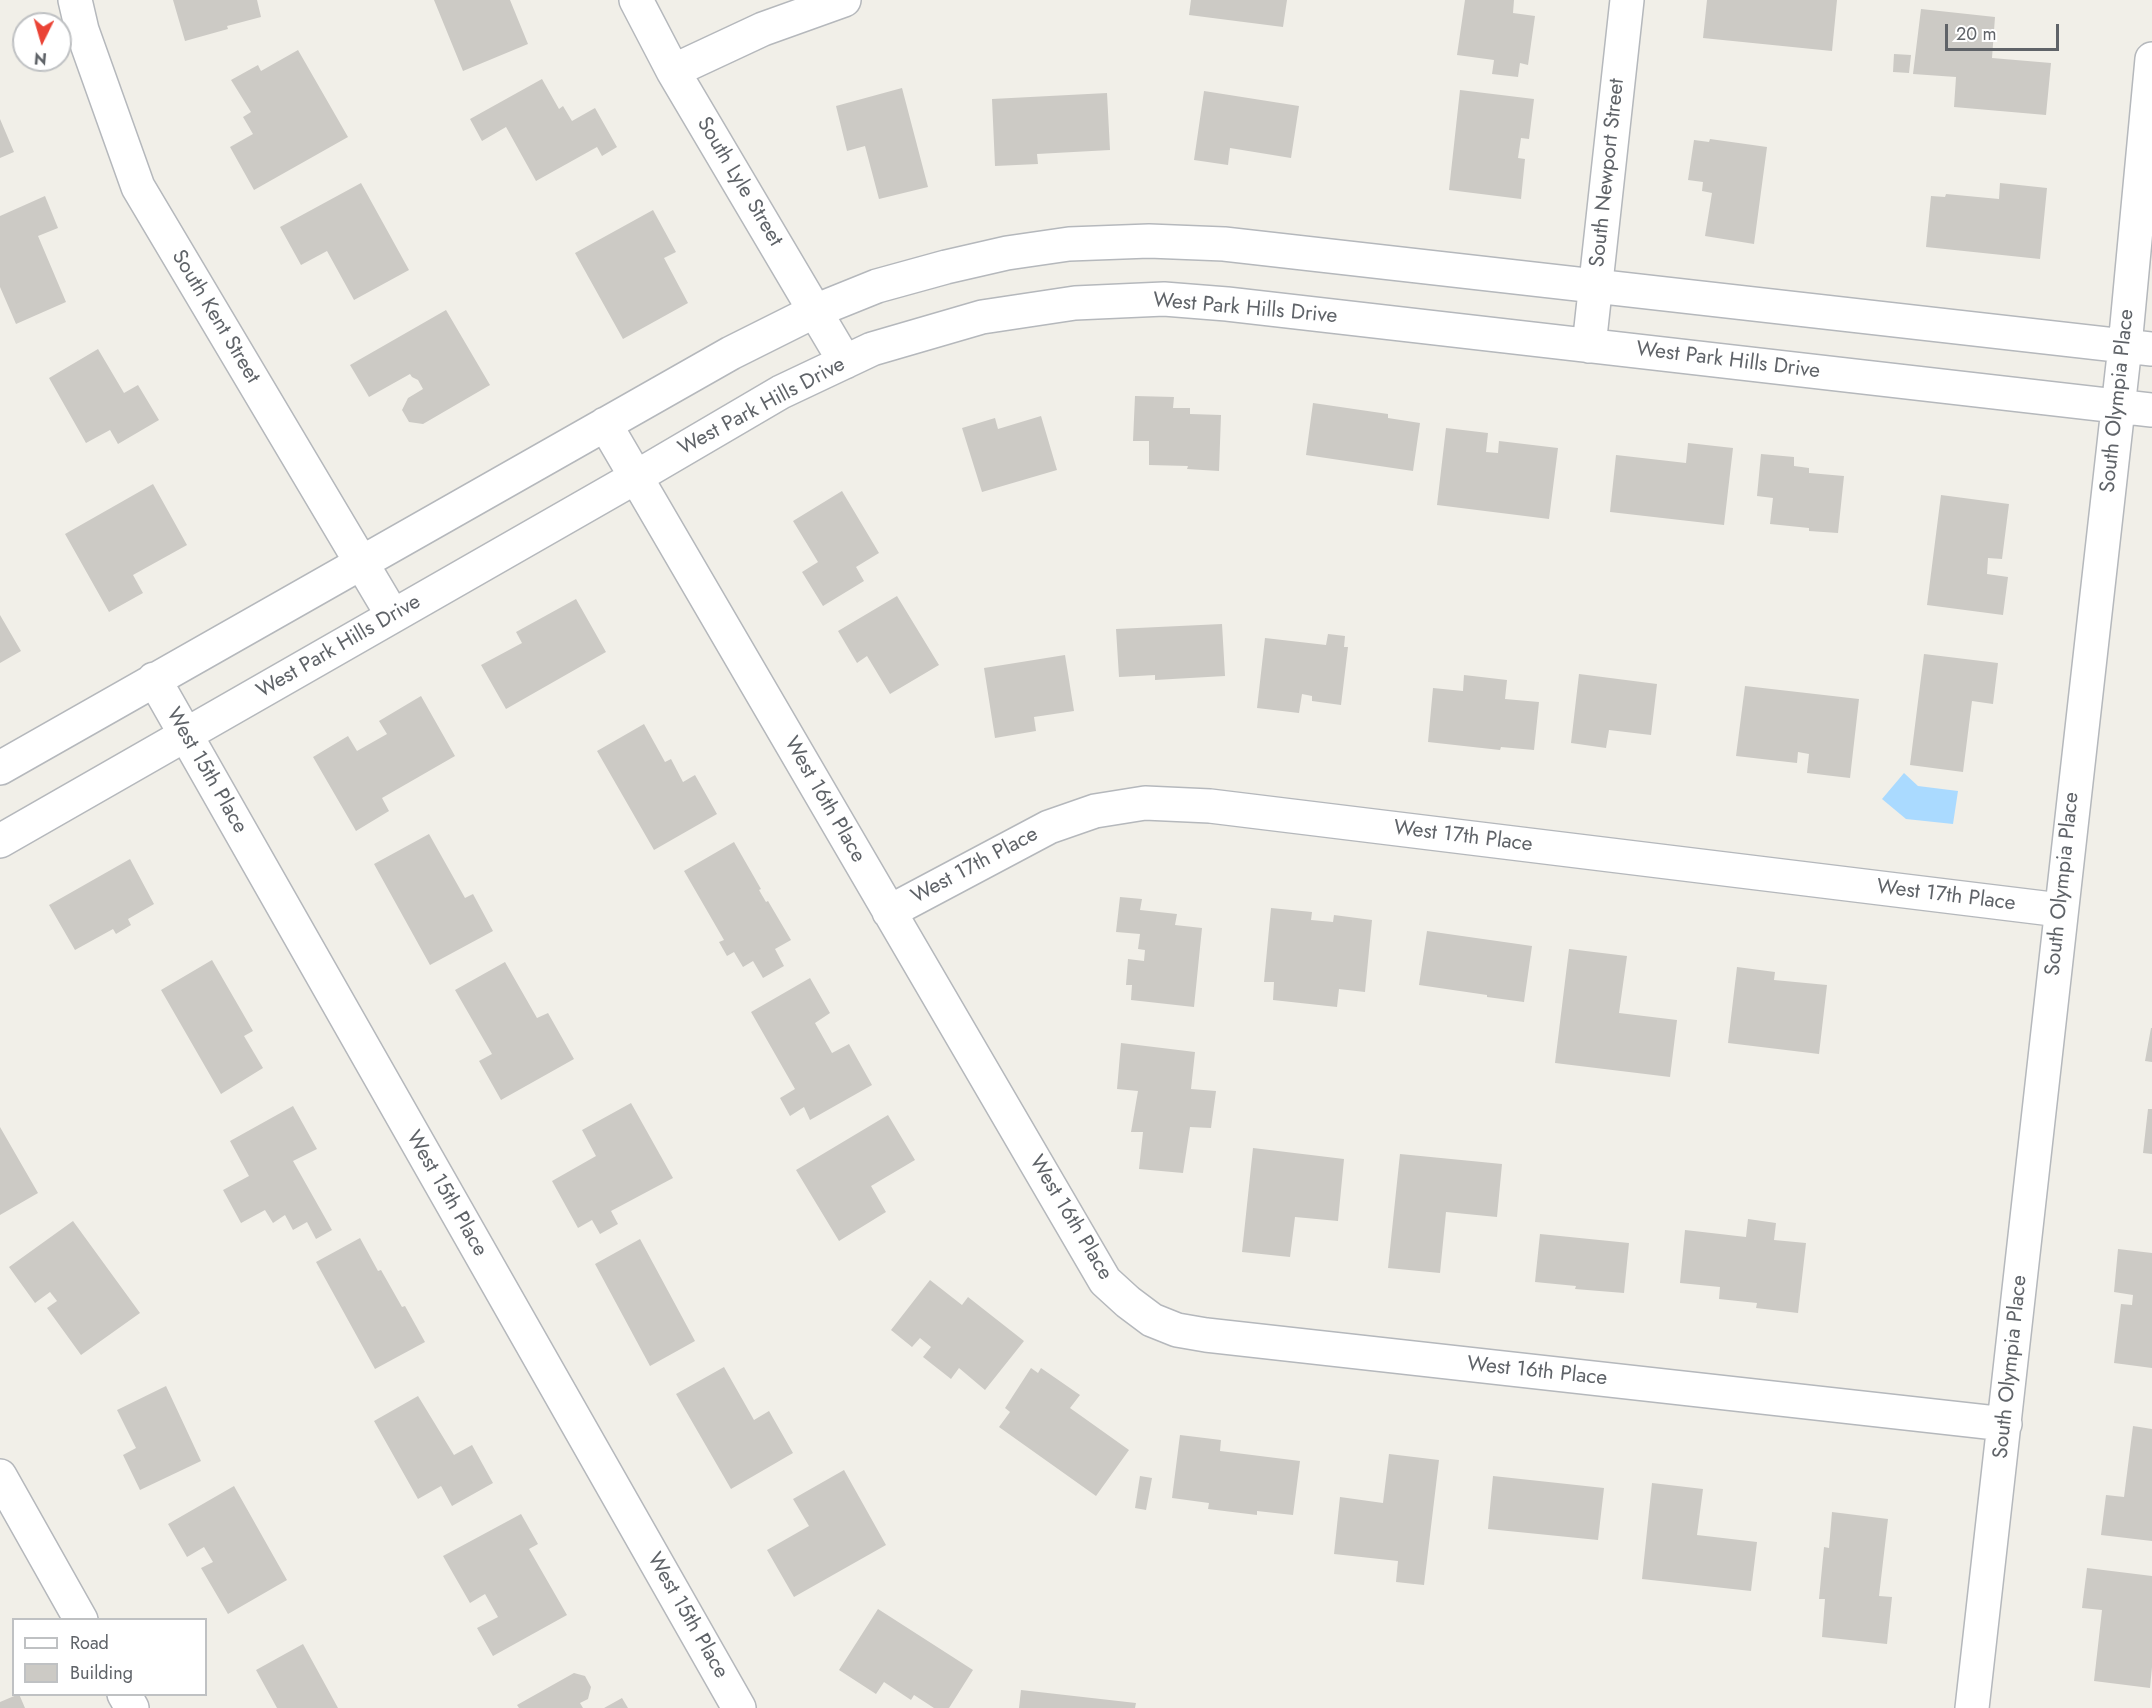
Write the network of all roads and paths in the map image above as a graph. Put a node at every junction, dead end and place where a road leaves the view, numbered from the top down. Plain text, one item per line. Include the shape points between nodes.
1 (75, 0) edge
2 (636, 0) edge
3 (844, 0) edge
4 (1627, 0) edge
5 (2152, 59) edge
6 (673, 70) junction
7 (1595, 285) junction
8 (815, 311) junction
9 (1588, 345) junction
10 (2139, 347) edge
11 (845, 362) junction
12 (2118, 406) junction
13 (2152, 410) edge
14 (605, 424) junction
15 (636, 477) junction
16 (360, 563) junction
17 (393, 616) junction
18 (154, 679) junction
19 (185, 735) junction
20 (0, 768) edge
21 (0, 841) edge
22 (2060, 910) junction
23 (889, 912) junction
24 (2005, 1424) junction
25 (0, 1476) edge
26 (80, 1618) edge
27 (740, 1708) edge
28 (1972, 1708) edge

1 - 16 street, South Kent Street via 138,187
2 - 6 street, South Lyle Street
3 - 6 street via 764,29
4 - 7 street, South Newport Street
5 - 10 street, South Olympia Place
6 - 8 street, South Lyle Street
7 - 8 street via 1224,244 1149,241 1068,244 1007,253 877,286
7 - 9 street, South Newport Street
7 - 10 street
8 - 11 street, South Lyle Street
8 - 14 street
9 - 11 street, West Park Hills Drive via 1164,299 1075,303 982,317 872,349
9 - 12 street, West Park Hills Drive
10 - 12 street, South Olympia Place
11 - 15 street, West Park Hills Drive via 781,392
12 - 13 street, West Park Hills Drive
12 - 22 street, South Olympia Place
14 - 15 street, West 16th Place
14 - 16 street
15 - 17 street, West Park Hills Drive
15 - 23 street, West 16th Place
16 - 17 street, South Kent Street
16 - 18 street
17 - 19 street, West Park Hills Drive
18 - 19 street, West 15th Place
18 - 20 street
19 - 21 street, West Park Hills Drive
19 - 27 street, West 15th Place
22 - 23 street, West 17th Place via 1210,806 1145,803 1095,811 1049,827
22 - 24 street, South Olympia Place
23 - 24 street, West 16th Place via 1105,1281 1152,1320 1206,1335
24 - 28 street, South Olympia Place
25 - 26 street

